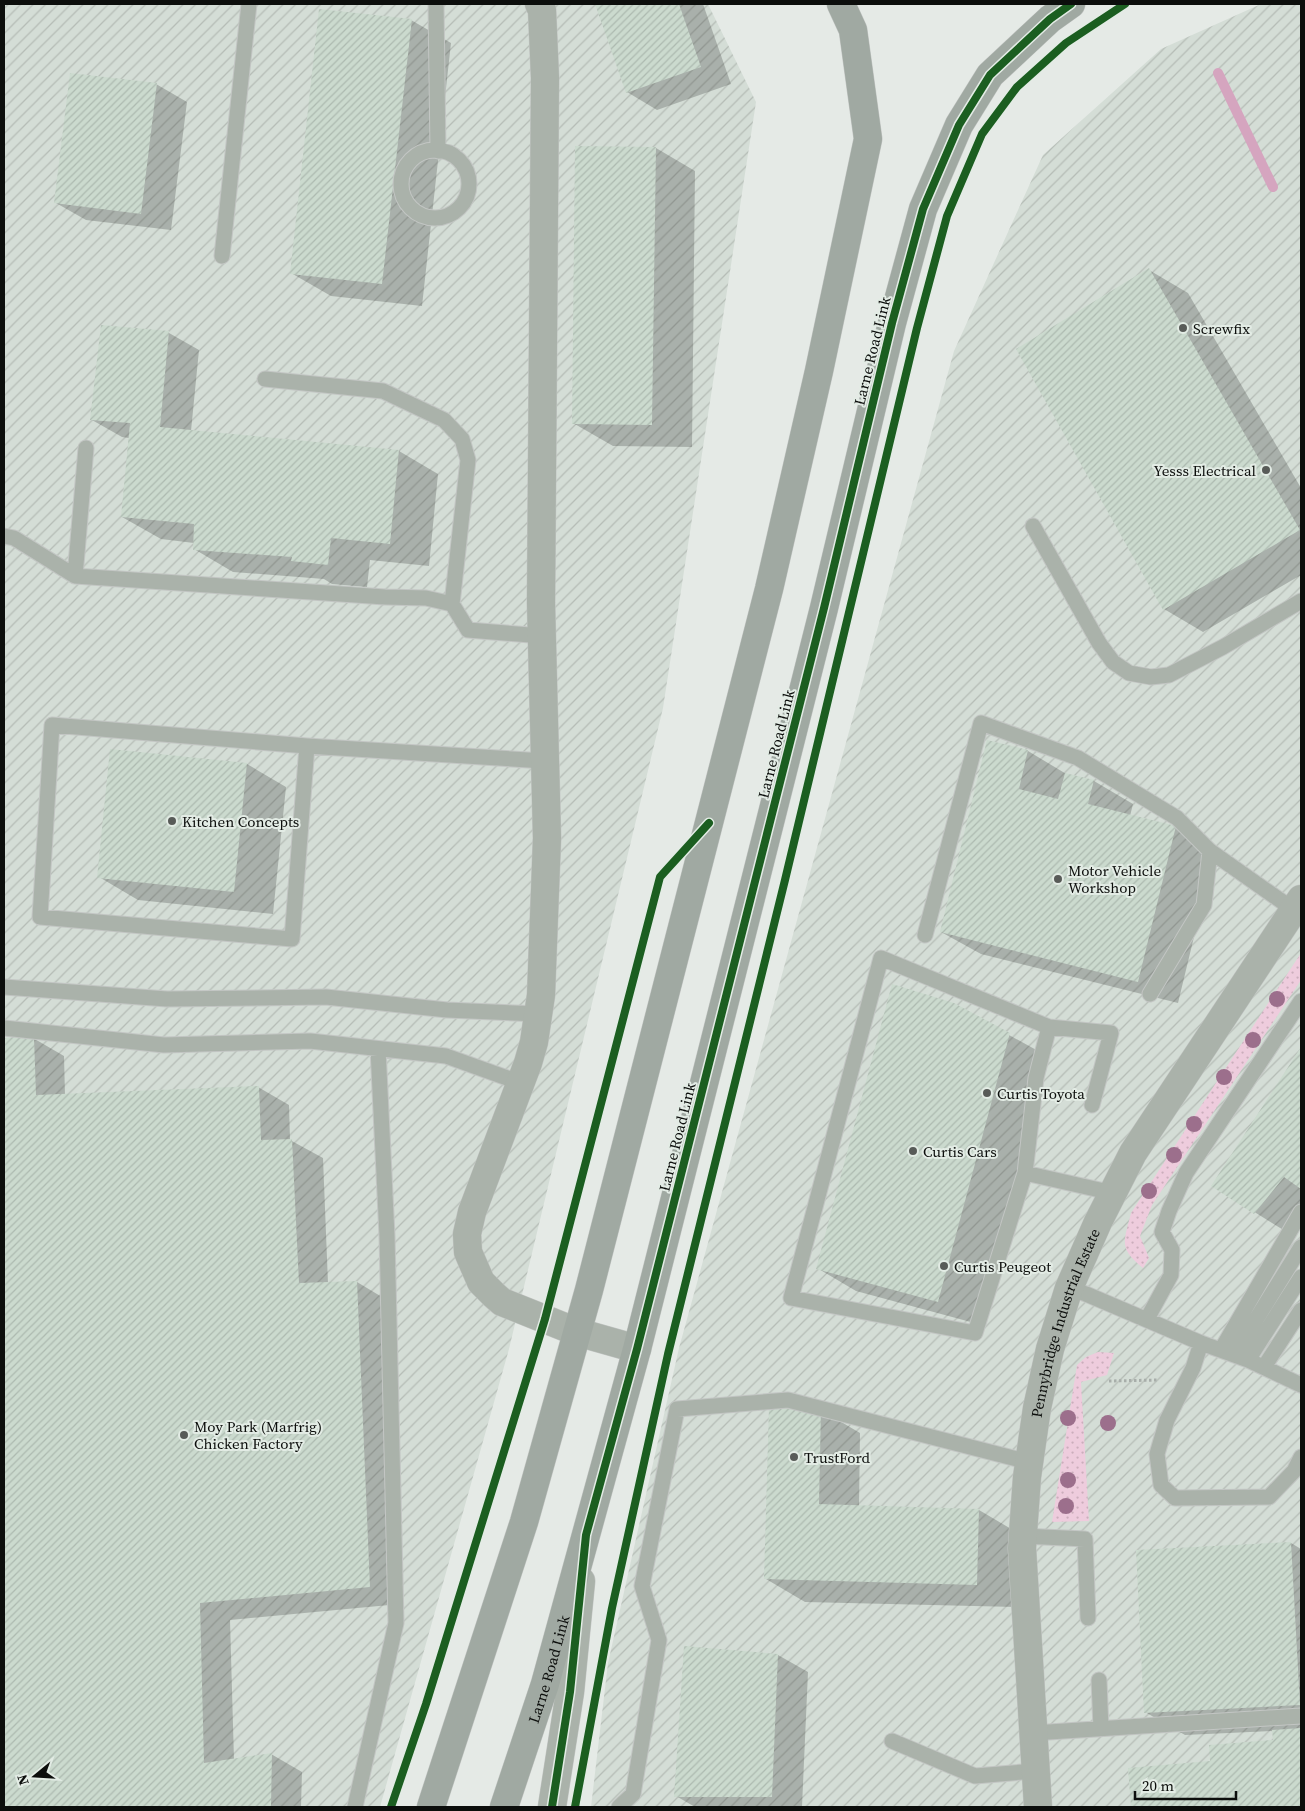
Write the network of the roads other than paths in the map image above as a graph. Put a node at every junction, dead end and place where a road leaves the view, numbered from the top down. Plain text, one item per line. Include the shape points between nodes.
1 (249, 4) edge
2 (436, 4) edge
3 (539, 4) edge
4 (841, 4) edge
5 (1071, 4) edge
6 (438, 151) junction
7 (222, 256) dead end
8 (265, 379) dead end
9 (86, 448) dead end
10 (1033, 526) dead end
11 (4, 536) edge
12 (75, 576) junction
13 (1301, 601) edge
14 (452, 604) junction
15 (543, 636) junction
16 (306, 746) junction
17 (544, 761) junction
18 (1210, 851) junction
19 (1298, 904) edge
20 (925, 935) dead end
21 (4, 987) edge
22 (1150, 994) dead end
23 (1301, 1001) edge
24 (538, 1014) junction
25 (1048, 1027) junction
26 (4, 1028) edge
27 (378, 1049) junction
28 (521, 1083) junction
29 (1092, 1105) dead end
30 (1025, 1174) junction
31 (1113, 1193) junction
32 (1301, 1212) edge
33 (1301, 1247) edge
34 (1301, 1277) edge
35 (1069, 1288) junction
36 (1301, 1310) edge
37 (1147, 1320) junction
38 (577, 1332) junction
39 (1202, 1343) junction
40 (637, 1349) junction
41 (1234, 1355) junction
42 (1264, 1367) junction
43 (1301, 1385) edge
44 (1301, 1457) edge
45 (1029, 1462) junction
46 (586, 1535) junction
47 (1023, 1536) junction
48 (1088, 1618) dead end
49 (1099, 1680) dead end
50 (1301, 1716) edge
51 (1101, 1729) junction
52 (1033, 1733) junction
53 (892, 1741) dead end
54 (1035, 1771) junction
55 (355, 1807) edge
56 (431, 1807) edge
57 (504, 1807) edge
58 (552, 1807) edge
59 (619, 1807) edge
60 (1038, 1807) edge

1 - 7 lane
2 - 6 lane
3 - 15 street via 542,10 545,78
4 - 38 main road via 853,30 868,139 769,590
5 - 40 main road, Larne Road Link via 1050,19 990,75 959,125 923,209
6 - 6 lane via 457,158 468,176 469,187 461,207 453,214 432,218 421,215 404,199 402,176 415,157
8 - 14 lane via 383,391 444,420 462,439 468,460
9 - 12 lane
10 - 13 lane via 1099,643 1113,662 1129,673 1152,677 1169,675
11 - 12 lane via 14,538
12 - 14 lane via 426,598
14 - 15 lane via 468,630
15 - 17 street
16 - 16 lane via 52,725 40,917 292,939
16 - 17 lane
17 - 24 street via 547,838
18 - 19 lane
18 - 20 lane via 1177,818 1078,758 980,723
18 - 22 lane via 1204,905
19 - 31 street, Pennybridge Industrial Estate via 1133,1153
21 - 24 lane via 167,999 326,997 447,1010
23 - 37 lane via 1186,1173 1162,1232 1172,1250 1171,1275
24 - 28 street via 534,1042
25 - 29 lane via 1111,1033
25 - 30 lane via 1036,1078
25 - 30 lane via 881,958 791,1298 975,1333
26 - 27 lane via 164,1045 310,1041
27 - 28 lane via 446,1056
27 - 55 lane via 387,1236 396,1623
28 - 38 street via 472,1212 467,1234 468,1252 481,1282 502,1302
30 - 31 lane
31 - 35 street, Pennybridge Industrial Estate
32 - 41 lane
33 - 41 lane
34 - 41 lane
35 - 37 lane
35 - 45 street, Pennybridge Industrial Estate via 1036,1408
36 - 42 lane
37 - 39 lane
38 - 40 street
38 - 56 main road via 524,1522
39 - 41 lane
39 - 44 lane via 1167,1420 1157,1454 1161,1485 1175,1498 1269,1497 1294,1470
40 - 46 main road, Larne Road Link
41 - 42 lane
42 - 43 lane
45 - 47 street, Pennybridge Industrial Estate
45 - 59 lane via 788,1400 676,1409 642,1586 659,1640 633,1794
46 - 57 main road, Larne Road Link via 545,1684
46 - 58 street via 570,1692
47 - 48 lane via 1085,1539
47 - 52 street, Pennybridge Industrial Estate
49 - 51 lane
50 - 51 lane
51 - 52 lane
52 - 54 street, Pennybridge Industrial Estate
53 - 54 lane via 975,1776
54 - 60 street, Pennybridge Industrial Estate

